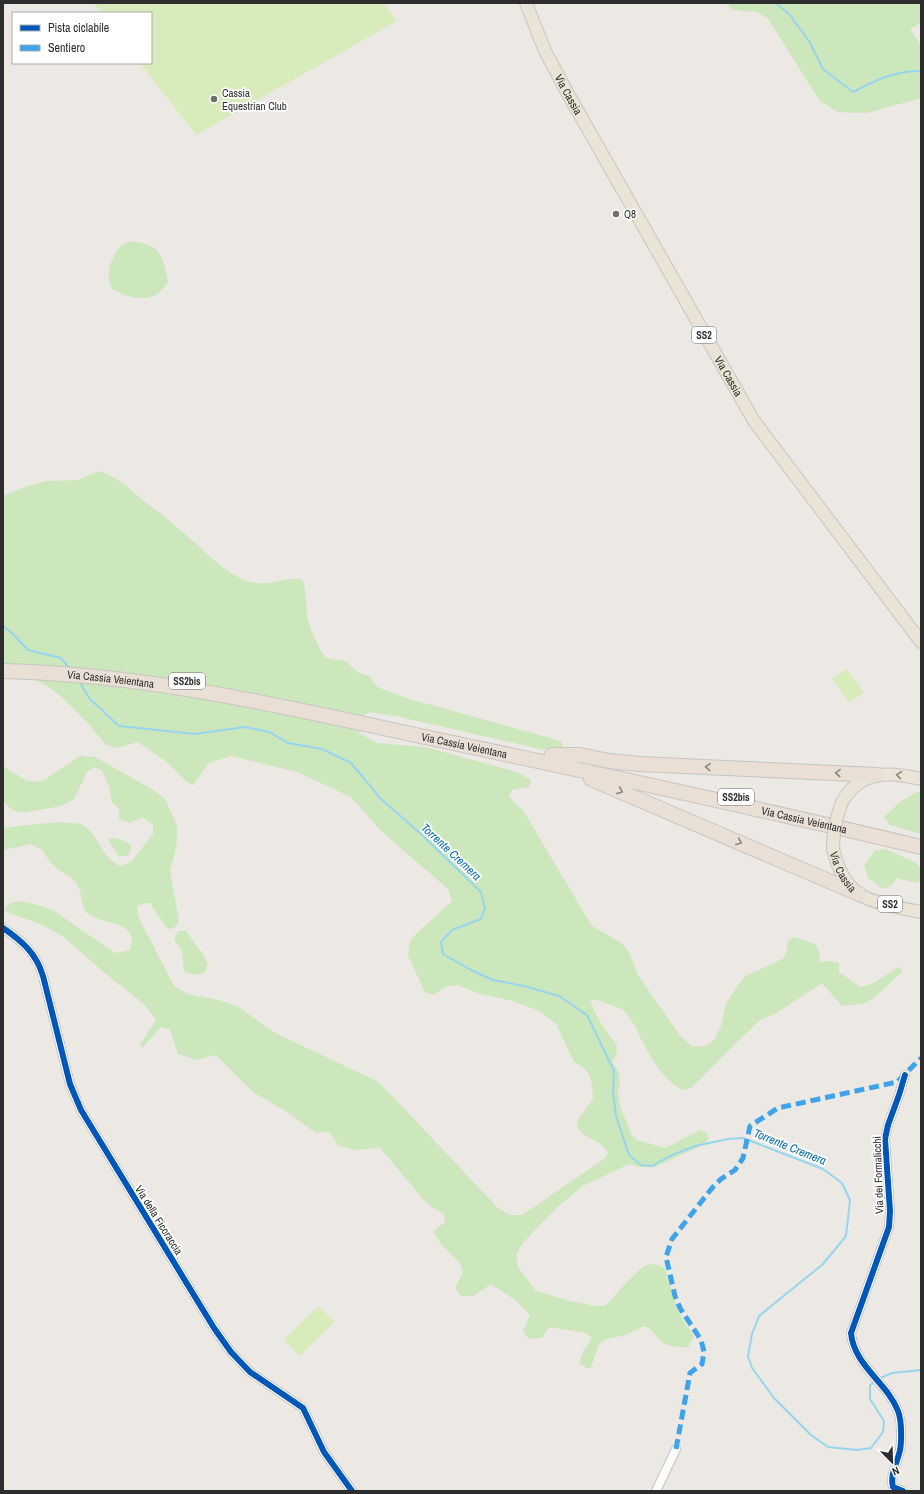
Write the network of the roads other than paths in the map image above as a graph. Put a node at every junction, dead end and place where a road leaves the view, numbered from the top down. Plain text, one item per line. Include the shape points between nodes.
1 (526, 3) edge
2 (921, 642) edge
3 (3, 663) edge
4 (3, 671) edge
5 (369, 720) junction
6 (517, 756) junction
7 (552, 756) junction
8 (877, 775) junction
9 (921, 779) edge
10 (921, 839) edge
11 (921, 847) edge
12 (859, 894) junction
13 (921, 912) edge
14 (3, 928) edge
15 (905, 1075) dead end
16 (676, 1449) dead end
17 (352, 1491) edge
18 (656, 1491) edge
19 (903, 1491) edge

1 - 2 main road, Via Cassia / SS2 via 544,50 754,421
3 - 5 highway, Via Cassia Veientana / SS2bis via 86,668 242,689
4 - 5 highway, Via Cassia Veientana / SS2bis via 86,675 161,685
5 - 6 highway, Via Cassia Veientana / SS2bis
5 - 7 highway, Via Cassia Veientana / SS2bis
6 - 11 highway, Via Cassia Veientana / SS2bis
6 -> 12 highway via 594,780
8 -> 7 highway via 639,764 580,755
7 - 10 highway, Via Cassia Veientana / SS2bis
9 -> 8 main road, Via Cassia / SS2 via 890,773
8 - 12 main road, Via Cassia / SS2, bridge via 858,784 847,794 837,814 833,834 836,862 847,882
12 - 13 main road, Via Cassia / SS2
14 - 17 street, Via della Ficoraccia via 27,947 38,963 70,1084 81,1110 214,1328 231,1352 250,1372 302,1406 324,1452
15 - 19 street, Via dei Formalicchi via 885,1139 889,1227 851,1333 856,1353 892,1399 899,1413 900,1452 891,1481 892,1487
16 - 18 street

